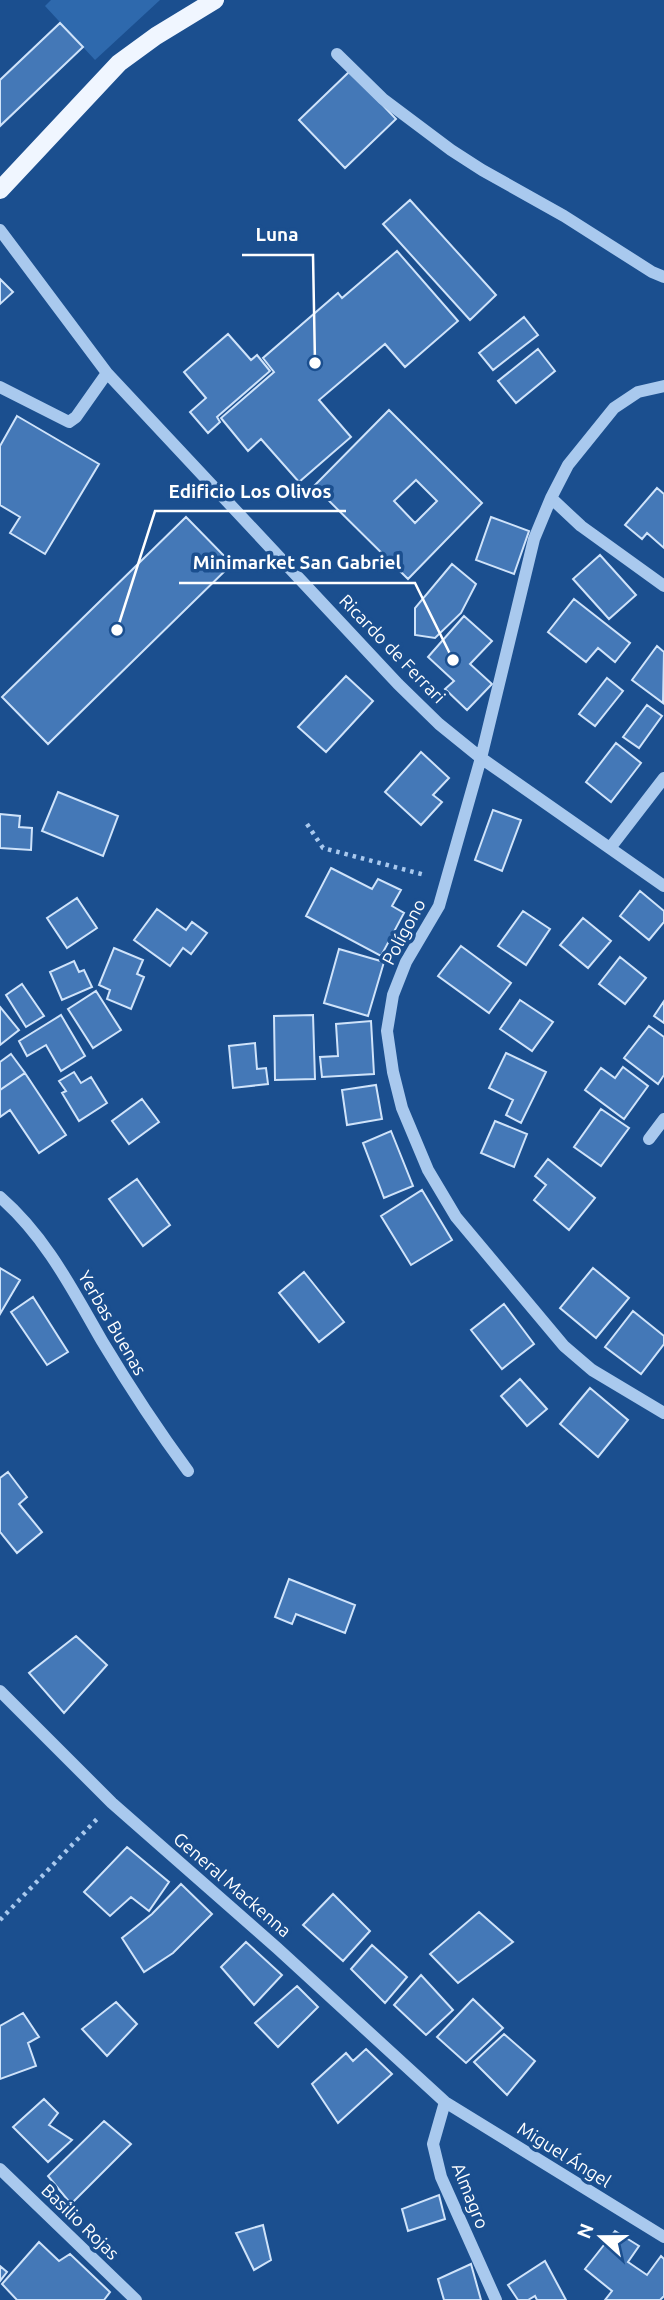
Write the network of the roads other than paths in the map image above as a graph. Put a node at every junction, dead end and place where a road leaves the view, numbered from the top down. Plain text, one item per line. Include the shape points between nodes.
1 (215, 0) edge
2 (337, 54) dead end
3 (0, 190) edge
4 (0, 230) edge
5 (664, 277) edge
6 (107, 373) junction
7 (664, 386) edge
8 (0, 387) edge
9 (551, 498) junction
10 (664, 586) edge
11 (481, 758) junction
12 (664, 778) edge
13 (610, 849) junction
14 (664, 886) edge
15 (664, 1119) edge
16 (649, 1139) dead end
17 (0, 1197) edge
18 (664, 1413) edge
19 (188, 1471) dead end
20 (0, 1690) edge
21 (445, 2102) junction
22 (0, 2169) edge
23 (664, 2237) edge
24 (136, 2300) edge
25 (496, 2300) edge

1 - 3 main road via 119,63
2 - 5 street via 383,99 451,150
4 - 6 street, Ricardo de Ferrari
6 - 8 street via 69,422
6 - 11 street, Ricardo de Ferrari via 398,684
7 - 9 street, Polígono via 638,393 614,408 568,466
9 - 10 street via 581,526
9 - 11 street, Polígono via 519,592
11 - 13 street, Ricardo de Ferrari
11 - 18 street, Polígono via 439,905 393,995 387,1031 402,1108 428,1170 456,1217 564,1346 592,1370
12 - 13 street
13 - 14 street, Ricardo de Ferrari
15 - 16 street
17 - 19 street, Yerbas Buenas via 33,1229 69,1281 135,1396
20 - 21 street, General Mackenna via 112,1803
21 - 23 street, Miguel Ángel
21 - 25 street, Almagro via 433,2144 441,2177
22 - 24 street, Basilio Rojas

